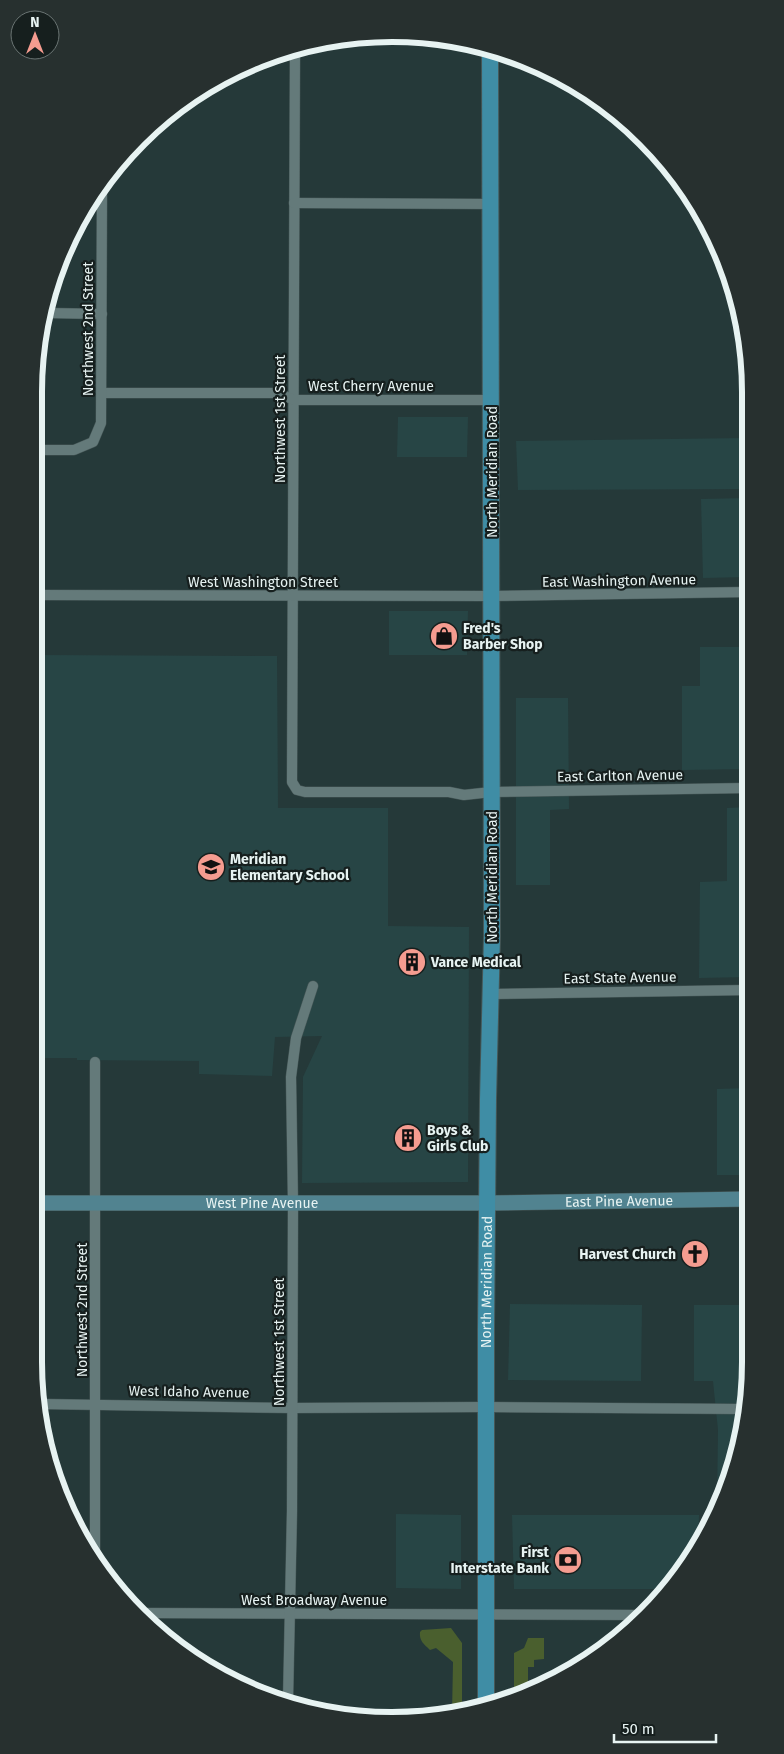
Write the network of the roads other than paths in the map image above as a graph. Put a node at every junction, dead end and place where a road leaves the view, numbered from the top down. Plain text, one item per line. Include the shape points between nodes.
1 (295, 56) edge
2 (490, 57) edge
3 (102, 197) edge
4 (294, 204) junction
5 (492, 204) junction
6 (51, 313) edge
7 (102, 314) junction
8 (102, 392) junction
9 (294, 400) junction
10 (492, 400) junction
11 (42, 450) edge
12 (742, 592) edge
13 (42, 595) edge
14 (293, 596) junction
15 (491, 596) junction
16 (742, 788) edge
17 (297, 790) joint
18 (491, 792) junction
19 (313, 986) dead end
20 (742, 990) edge
21 (492, 994) junction
22 (95, 1062) dead end
23 (742, 1199) edge
24 (42, 1203) edge
25 (96, 1203) junction
26 (488, 1203) junction
27 (293, 1204) junction
28 (45, 1404) edge
29 (95, 1404) junction
30 (486, 1407) junction
31 (292, 1408) junction
32 (739, 1409) edge
33 (95, 1546) edge
34 (149, 1613) edge
35 (289, 1613) junction
36 (486, 1614) junction
37 (633, 1615) edge
38 (288, 1696) edge
39 (486, 1699) edge

1 - 4 street, Northwest 1st Street
2 - 5 main road, North Meridian Road
3 - 7 street, Northwest 2nd Street
4 - 5 street
4 - 9 street, Northwest 1st Street
5 - 10 main road, North Meridian Road
6 - 7 street
7 - 8 street, Northwest 2nd Street
8 - 9 street, West Cherry Avenue via 278,393
8 - 11 street, Northwest 2nd Street via 101,423 93,442 74,450
9 - 10 street, West Cherry Avenue
9 - 14 street, Northwest 1st Street
10 - 15 main road, North Meridian Road
12 - 15 street, East Washington Avenue
13 - 14 street, West Washington Street
14 - 15 street, West Washington Street
14 - 17 street, Northwest 1st Street via 292,782
15 - 18 main road, North Meridian Road
16 - 18 street, East Carlton Avenue
17 - 18 street, East Carlton Avenue via 449,792 464,795
18 - 21 main road, North Meridian Road
19 - 27 street, Northwest 1st Street via 296,1038 291,1077
20 - 21 street, East State Avenue
21 - 26 main road, North Meridian Road
22 - 25 street, Northwest 2nd Street
23 - 26 street, East Pine Avenue
24 - 25 street, West Pine Avenue
25 - 27 street, West Pine Avenue
25 - 29 street, Northwest 2nd Street
26 - 27 street, West Pine Avenue
26 - 30 main road, North Meridian Road
27 - 31 street, Northwest 1st Street
28 - 29 street, West Idaho Avenue
29 - 31 street, West Idaho Avenue
29 - 33 street, Northwest 2nd Street
30 - 31 street, West Idaho Avenue
30 - 32 street, West Idaho Avenue
30 - 36 main road, North Meridian Road
31 - 35 street, Northwest 1st Street
34 - 35 street, West Broadway Avenue
35 - 36 street, West Broadway Avenue
35 - 38 street, Northwest 1st Street
36 - 37 street, West Broadway Avenue
36 - 39 main road, North Meridian Road

